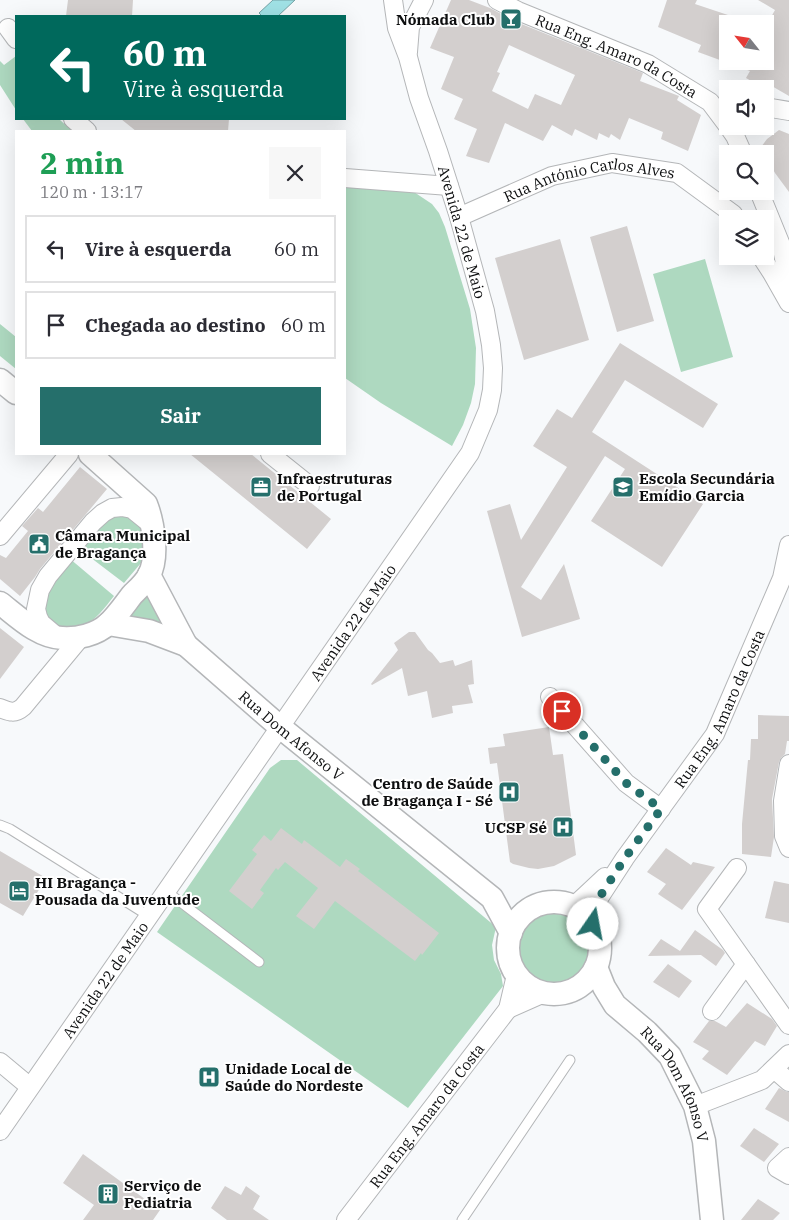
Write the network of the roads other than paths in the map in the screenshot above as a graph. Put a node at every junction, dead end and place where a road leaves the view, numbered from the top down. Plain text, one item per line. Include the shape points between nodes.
1 (393, 0) edge
2 (424, 0) edge
3 (497, 0) edge
4 (408, 57) junction
5 (710, 102) junction
6 (719, 102) edge
7 (774, 108) edge
8 (789, 111) edge
9 (719, 114) edge
10 (74, 120) edge
11 (86, 130) edge
12 (346, 178) edge
13 (449, 186) junction
14 (763, 200) edge
15 (728, 210) edge
16 (459, 217) junction
17 (785, 245) edge
18 (767, 265) edge
19 (789, 280) edge
20 (789, 303) edge
21 (0, 380) edge
22 (15, 392) edge
23 (68, 455) edge
24 (91, 455) edge
25 (271, 455) edge
26 (310, 486) dead end
27 (153, 526) junction
28 (0, 536) edge
29 (789, 545) edge
30 (149, 574) junction
31 (0, 603) edge
32 (108, 624) junction
33 (71, 638) junction
34 (186, 645) junction
35 (550, 697) dead end
36 (0, 708) edge
37 (280, 727) junction
38 (789, 764) edge
39 (661, 809) junction
40 (0, 825) edge
41 (789, 848) edge
42 (625, 858) junction
43 (737, 868) dead end
44 (166, 891) junction
45 (492, 898) junction
46 (574, 906) junction
47 (533, 908) junction
48 (149, 916) junction
49 (593, 924) junction
50 (511, 933) junction
51 (259, 962) dead end
52 (746, 964) junction
53 (596, 967) junction
54 (516, 974) junction
55 (570, 991) junction
56 (544, 993) junction
57 (615, 1004) junction
58 (508, 1009) junction
59 (712, 1011) dead end
60 (789, 1025) edge
61 (789, 1054) edge
62 (570, 1060) dead end
63 (0, 1062) edge
64 (774, 1069) junction
65 (789, 1082) edge
66 (30, 1087) junction
67 (696, 1106) junction
68 (1, 1126) edge
69 (789, 1157) edge
70 (789, 1175) edge
71 (346, 1220) edge
72 (462, 1220) edge
73 (712, 1220) edge

1 - 4 street via 397,28
2 - 4 street via 410,27
3 - 5 street, Rua Eng. Amaro da Costa via 648,64
4 - 13 street, Avenida 22 de Maio via 418,98
5 - 6 street
5 - 9 street, Rua Eng. Amaro da Costa
7 - 8 street
10 - 11 street
12 - 13 street
13 - 16 street, Avenida 22 de Maio
14 - 17 street
15 - 16 street, Rua António Carlos Alves via 677,173 612,163 552,176
16 - 37 street, Avenida 22 de Maio via 491,345 492,390 488,410 470,453
17 - 19 street
18 - 20 street
21 - 22 street
23 - 28 street
24 - 27 street via 146,504
25 - 26 street
27 - 30 street via 154,546
27 - 33 street via 132,509 112,508 102,513 48,576 40,590 36,609 41,624
29 - 39 street, Rua Eng. Amaro da Costa via 782,578 715,734
30 - 32 street
30 - 34 street, Rua Dom Afonso V
31 - 33 street via 47,635
32 - 33 street via 95,632
32 - 34 street, Rua Dom Afonso V via 148,631
33 - 36 street via 23,707 13,712
34 - 37 street, Rua Dom Afonso V
35 - 39 street via 626,783
37 - 44 street, Avenida 22 de Maio
37 - 45 street, Rua Dom Afonso V
38 - 41 street via 783,801 784,836
39 - 42 street, Rua Eng. Amaro da Costa
40 - 48 lane
42 - 46 street, Rua Eng. Amaro da Costa
42 - 49 street, Rua Eng. Amaro da Costa via 599,898
43 - 52 street via 707,909
44 - 48 street, Avenida 22 de Maio
44 - 51 lane
45 - 47 street, Rua Dom Afonso V
45 - 50 street, Rua Dom Afonso V
46 - 47 street via 560,902
46 - 49 street
47 - 50 street via 516,923
48 - 66 street, Avenida 22 de Maio
49 - 53 street via 600,945
50 - 54 street via 509,955
52 - 59 street
52 - 60 street
53 - 55 street via 581,986
53 - 57 street, Rua Dom Afonso V
54 - 56 street via 528,986
54 - 58 street, Rua Eng. Amaro da Costa
55 - 56 street
55 - 57 street via 598,996
56 - 58 street, Rua Eng. Amaro da Costa
57 - 67 street, Rua Dom Afonso V via 670,1056
58 - 71 street, Rua Eng. Amaro da Costa
61 - 64 street
62 - 72 lane
63 - 66 street
64 - 65 street
64 - 67 street via 762,1080
66 - 68 street, Avenida 22 de Maio
67 - 73 street, Rua Dom Afonso V via 704,1141
69 - 70 street via 777,1168

